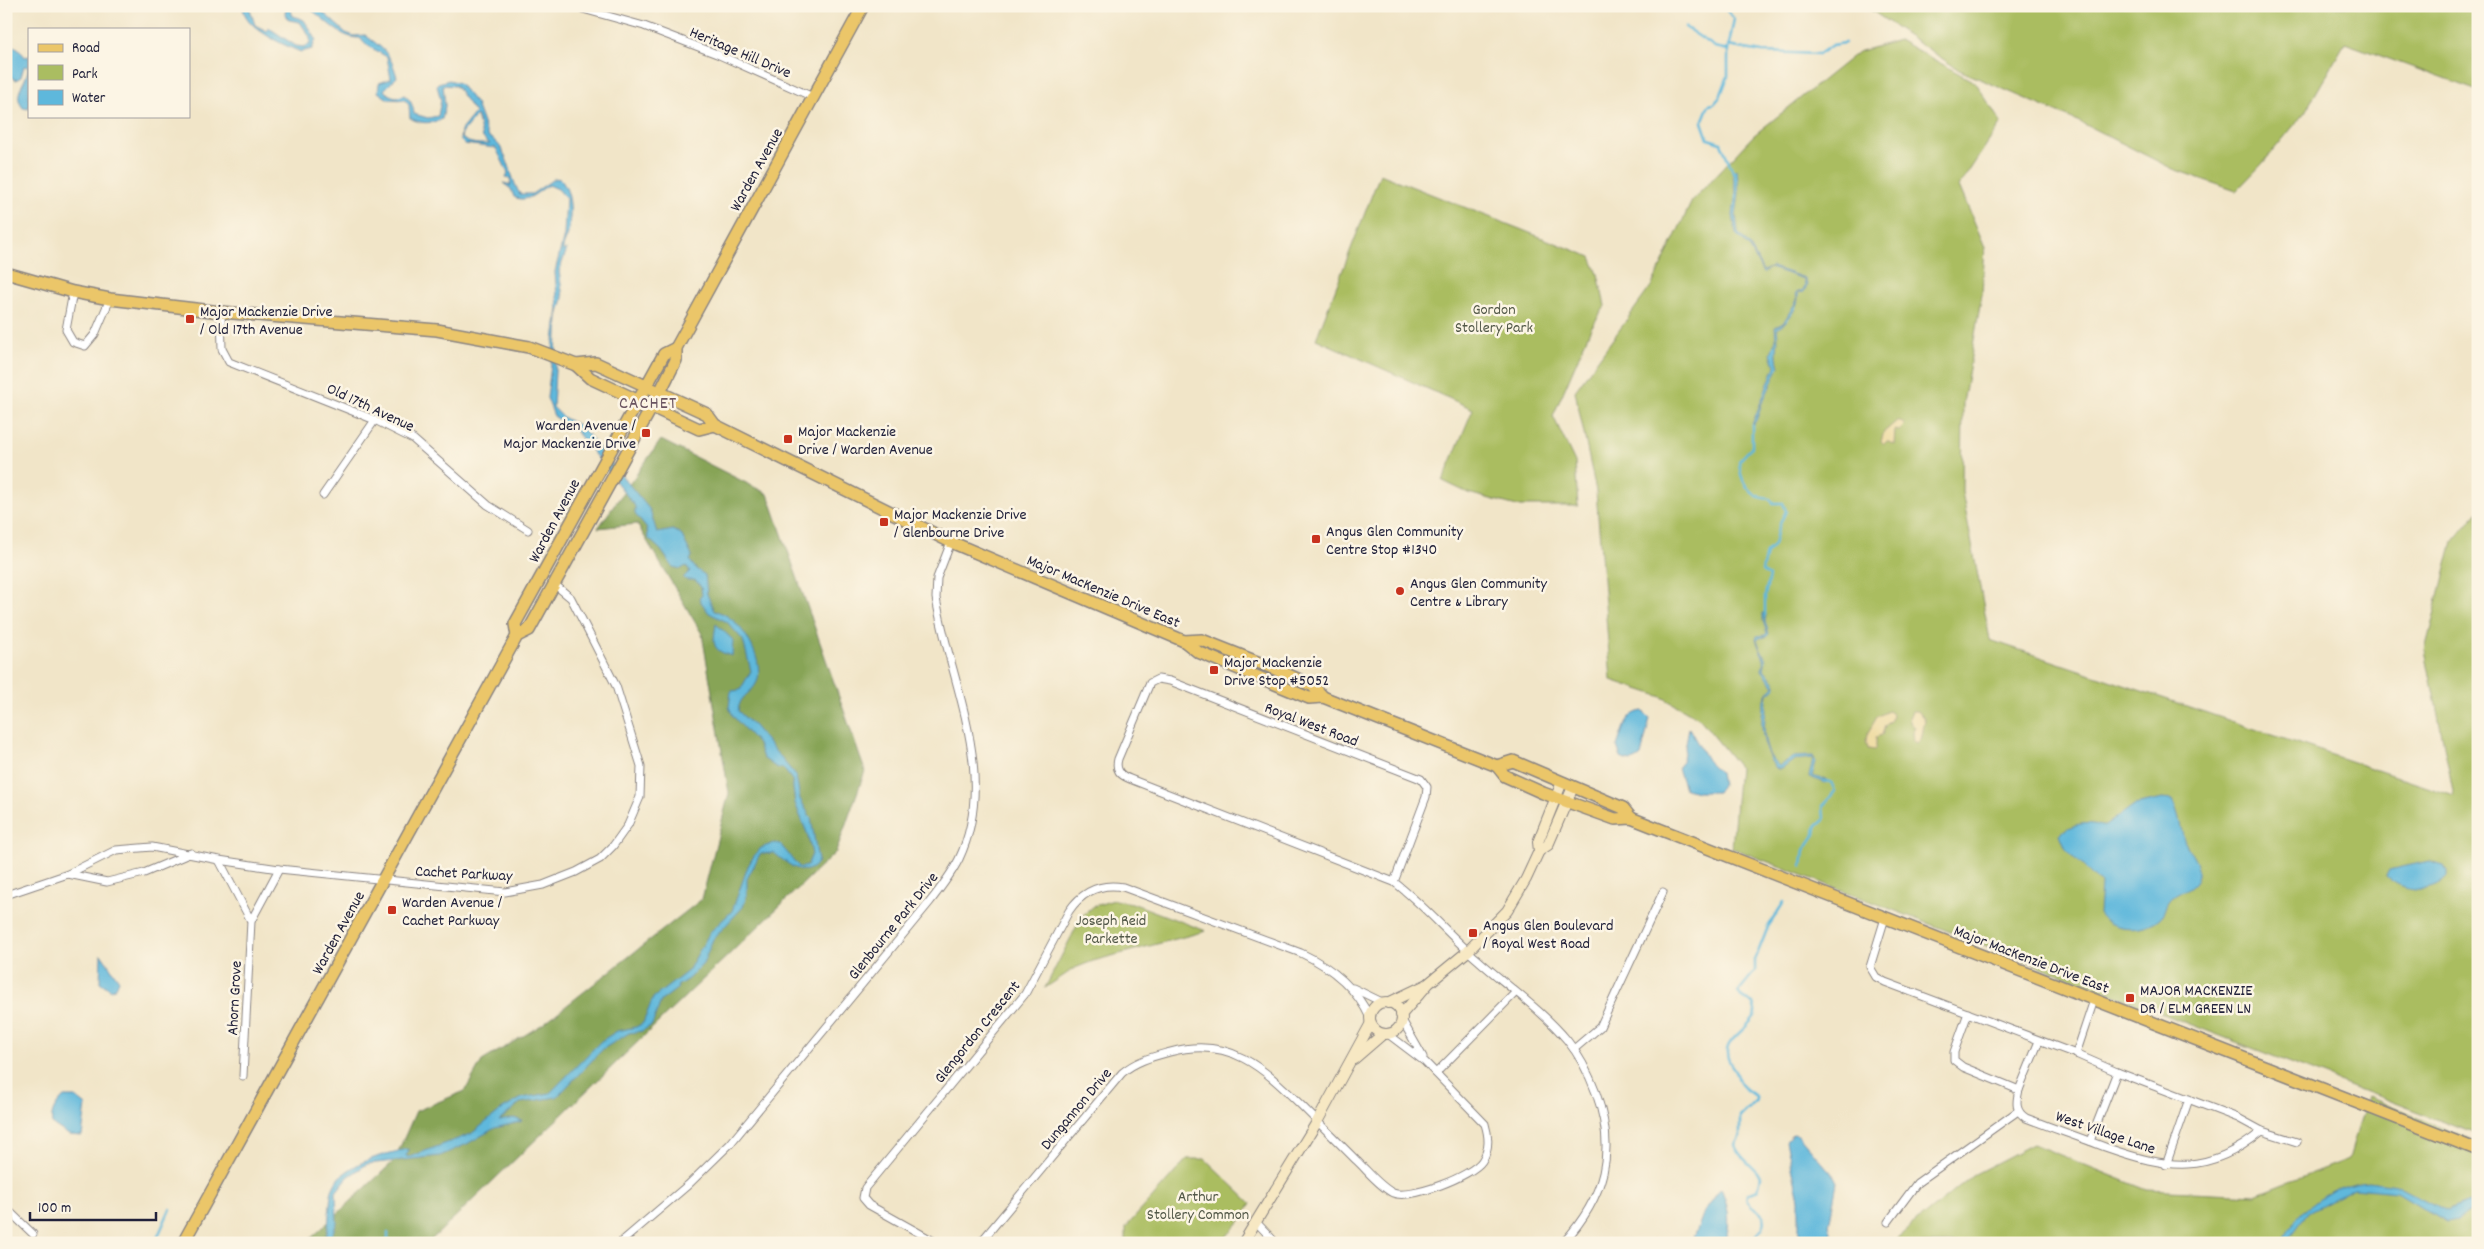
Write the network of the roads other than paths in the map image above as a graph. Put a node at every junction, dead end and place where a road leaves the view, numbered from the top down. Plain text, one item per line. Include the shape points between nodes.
1 (572, 6) edge
2 (863, 6) edge
3 (813, 97) junction
4 (6, 274) edge
5 (73, 292) junction
6 (110, 298) junction
7 (221, 312) junction
8 (676, 348) junction
9 (576, 365) junction
10 (646, 386) junction
11 (660, 392) junction
12 (638, 400) junction
13 (652, 406) junction
14 (375, 420) junction
15 (715, 425) junction
16 (323, 495) dead end
17 (528, 530) dead end
18 (951, 542) junction
19 (554, 584) junction
20 (517, 636) junction
21 (1496, 766) junction
22 (1568, 785) junction
23 (1562, 799) junction
24 (1630, 818) junction
25 (192, 853) junction
26 (219, 860) junction
27 (278, 868) junction
28 (68, 874) junction
29 (384, 880) junction
30 (1394, 882) junction
31 (1663, 892) dead end
32 (6, 895) edge
33 (1885, 918) junction
34 (251, 921) junction
35 (1468, 951) junction
36 (1429, 984) junction
37 (1352, 987) junction
38 (1516, 993) junction
39 (2094, 1000) junction
40 (1386, 1002) junction
41 (1968, 1013) junction
42 (1402, 1018) junction
43 (1371, 1020) junction
44 (1386, 1034) junction
45 (2039, 1041) junction
46 (1574, 1049) junction
47 (2076, 1054) junction
48 (1425, 1062) junction
49 (1348, 1065) junction
50 (2117, 1072) junction
51 (1436, 1073) junction
52 (244, 1076) dead end
53 (2019, 1090) junction
54 (2189, 1099) junction
55 (2018, 1111) junction
56 (1317, 1122) junction
57 (2262, 1131) junction
58 (2090, 1141) junction
59 (2297, 1142) dead end
60 (2478, 1150) edge
61 (2166, 1165) junction
62 (6, 1208) edge
63 (1888, 1222) dead end
64 (1257, 1224) junction
65 (33, 1234) dead end
66 (183, 1243) edge
67 (620, 1243) edge
68 (937, 1243) edge
69 (980, 1243) edge
70 (1243, 1243) edge
71 (1276, 1243) edge
72 (1563, 1243) edge

1 - 3 street, Heritage Hill Drive via 644,26
2 - 3 main road, Warden Avenue
3 - 8 main road, Warden Avenue
4 - 5 main road, Major MacKenzie Drive East
5 - 6 main road, Major MacKenzie Drive East
5 - 6 street via 66,330 73,342 85,346 95,334
6 - 7 main road, Major MacKenzie Drive East
7 - 9 main road, Major MacKenzie Drive East via 437,330 529,347
7 - 14 street, Old 17th Avenue via 222,350 229,362
8 - 10 main road, Warden Avenue via 664,354
8 - 11 main road, Warden Avenue via 676,360
9 - 10 main road, Major MacKenzie Drive East via 596,363
9 - 12 main road, Major MacKenzie Drive East via 590,378
10 - 11 main road, Major MacKenzie Drive East
10 - 12 main road, Warden Avenue
11 - 13 main road, Warden Avenue
11 - 15 main road, Major MacKenzie Drive East via 706,414
12 - 13 main road, Major MacKenzie Drive East
12 - 20 main road, Warden Avenue via 515,624
13 - 15 main road, Major MacKenzie Drive East via 699,429
13 - 19 main road, Warden Avenue
14 - 16 street
14 - 17 street, Old 17th Avenue via 413,439 488,505
15 - 18 main road, Major MacKenzie Drive East
18 - 21 main road, Major MacKenzie Drive East via 1184,641 1202,640 1275,669 1313,686 1324,698
18 - 67 street, Glenbourne Park Drive via 937,578 936,598 970,741 974,774 971,823 959,858 929,903 730,1144
19 - 20 main road, Warden Avenue via 529,630
19 - 29 street, Cachet Parkway via 571,598 616,686 642,766 640,797 628,825 600,859 543,885 505,892
20 - 29 main road, Warden Avenue
21 - 22 main road, Major MacKenzie Drive East via 1513,762
21 - 23 main road, Major MacKenzie Drive East via 1505,776
22 - 23 street
22 - 24 main road, Major MacKenzie Drive East via 1623,808
23 - 24 main road, Major MacKenzie Drive East via 1615,819
23 - 35 street via 1538,842 1539,851 1526,879 1507,911
24 - 33 main road, Major MacKenzie Drive East
25 - 26 street, Cachet Parkway
25 - 28 street via 144,873 107,882
25 - 28 street, Cachet Parkway via 152,847 116,850
26 - 27 street, Cachet Parkway
26 - 34 street
27 - 29 street, Cachet Parkway
27 - 34 street, Ahorn Grove
28 - 32 street, Cachet Parkway
29 - 66 main road, Warden Avenue
30 - 30 street, Royal West Road via 1123,776 1116,766 1118,759 1150,683 1158,679 1170,681 1421,779 1427,788 1426,797
30 - 35 street, Royal West Road
31 - 46 street via 1600,1025
33 - 39 main road, Major MacKenzie Drive East
33 - 41 street via 1870,967 1876,977
34 - 52 street, Ahorn Grove
35 - 36 street
35 - 38 street, Royal West Road
36 - 40 street
36 - 42 street
37 - 40 street, Glengordon Crescent
37 - 43 street, Glengordon Crescent
37 - 68 street, Glengordon Crescent via 1320,962 1301,953 1123,886 1106,885 1082,896 1069,911 1025,994 865,1188 863,1198 869,1205
38 - 46 street, Royal West Road via 1556,1028
38 - 51 street
39 - 47 street
39 - 60 main road, Major MacKenzie Drive East
40 - 42 street via 1397,1007
40 - 43 street via 1376,1006
41 - 45 street
41 - 53 street via 1954,1060 1963,1067
42 - 44 street via 1397,1029
42 - 48 street
43 - 44 street via 1374,1028
43 - 49 street
44 - 48 street
44 - 49 street
45 - 47 street
45 - 53 street
46 - 72 street, Royal West Road via 1604,1115 1607,1153 1596,1192
47 - 50 street
48 - 51 street
49 - 56 street
50 - 54 street
50 - 58 street
51 - 56 street via 1480,1117 1488,1132 1488,1146 1483,1159 1465,1175 1413,1194 1395,1194
53 - 55 street via 2016,1100
54 - 57 street
54 - 61 street
55 - 58 street, West Village Lane via 2026,1118
55 - 63 street via 1917,1183
56 - 64 street
56 - 69 street, Dungannon Drive via 1268,1073 1220,1050 1189,1048 1148,1058 1117,1078
57 - 59 street
57 - 61 street, West Village Lane via 2223,1156 2189,1165
58 - 61 street, West Village Lane via 2140,1160
62 - 65 street
64 - 70 street
64 - 71 street

